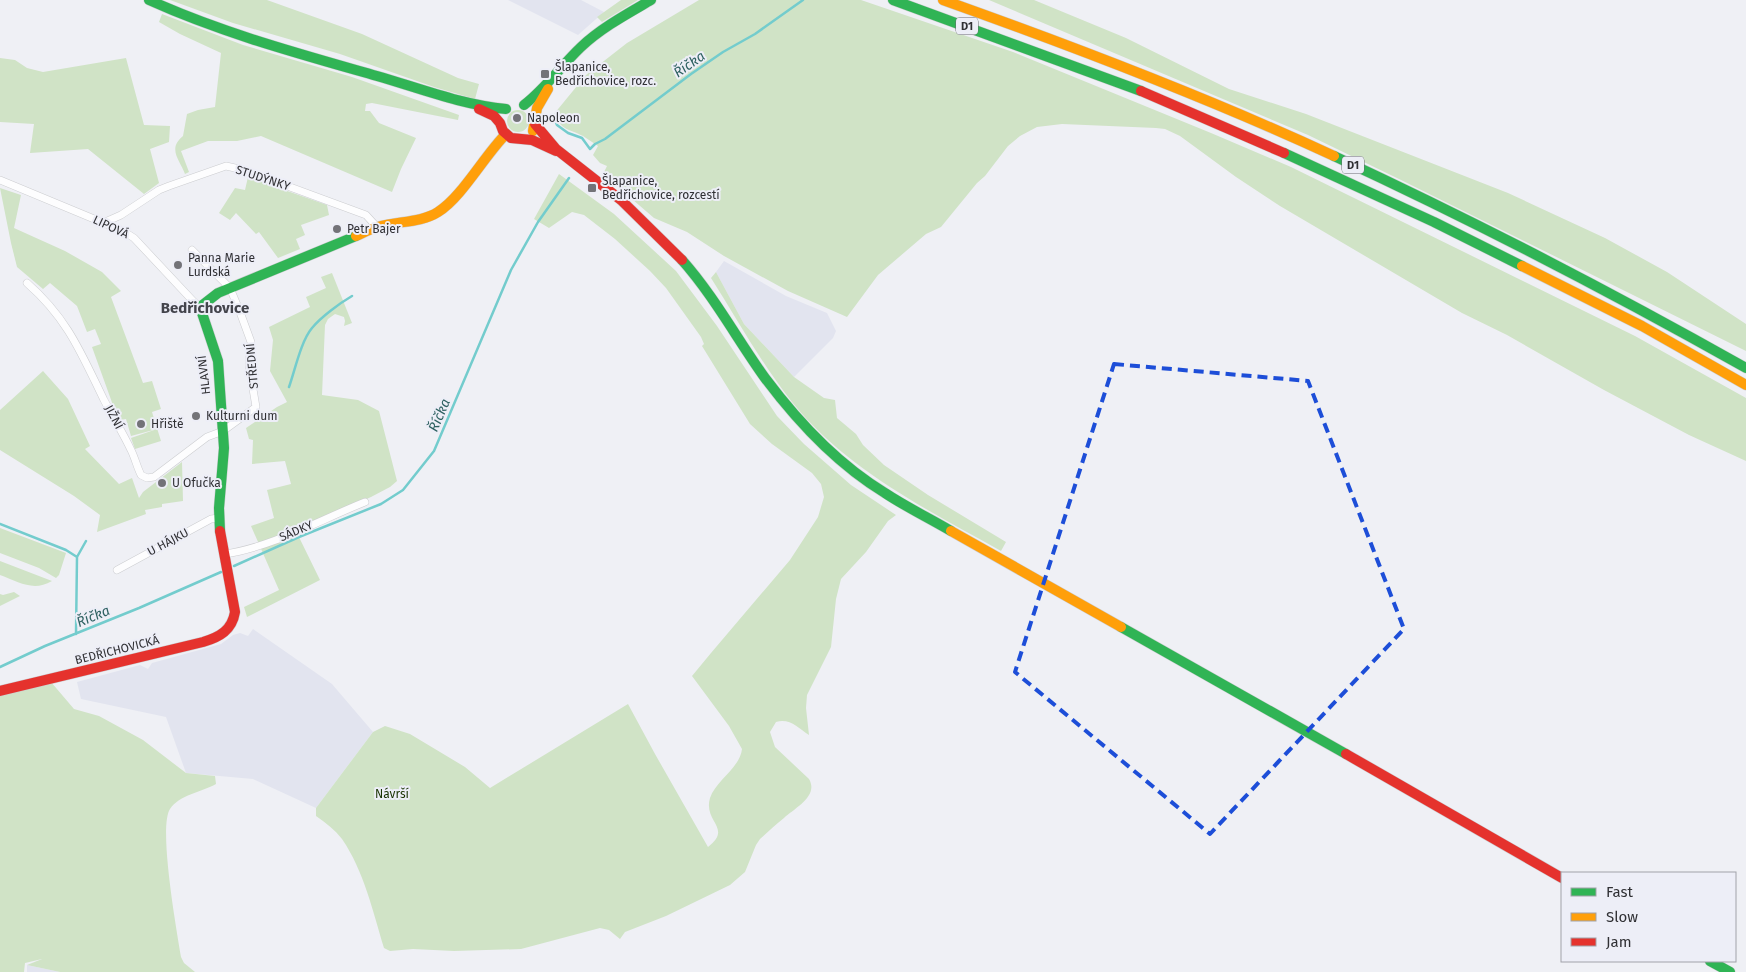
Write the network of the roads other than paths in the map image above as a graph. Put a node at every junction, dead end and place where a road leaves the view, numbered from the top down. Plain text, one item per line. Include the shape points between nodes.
1 (149, 0) edge
2 (651, 0) edge
3 (893, 0) edge
4 (943, 0) edge
5 (553, 79) junction
6 (455, 99) junction
7 (524, 105) junction
8 (506, 109) junction
9 (535, 120) junction
10 (500, 123) junction
11 (506, 134) junction
12 (524, 138) junction
13 (564, 156) junction
14 (0, 180) edge
15 (121, 215) junction
16 (103, 223) junction
17 (377, 227) junction
18 (123, 232) junction
19 (192, 250) dead end
20 (27, 283) dead end
21 (230, 288) junction
22 (200, 307) junction
23 (1746, 368) edge
24 (1746, 386) edge
25 (223, 431) junction
26 (365, 502) dead end
27 (219, 518) junction
28 (224, 554) junction
29 (118, 570) dead end
30 (233, 621) joint
31 (0, 691) edge
32 (1561, 877) edge
33 (1712, 962) edge
34 (1730, 972) edge

1 - 6 main road via 267,44
2 - 5 main road via 593,36
3 - 24 main road, D1 via 1041,52 1155,96 1246,136 1434,222 1642,326
4 - 23 main road, D1 via 1046,36 1267,125 1450,211 1645,311
5 - 7 main road
5 - 9 main road via 537,108
6 - 8 main road
6 - 10 main road via 494,116
7 - 8 main road via 514,104
7 - 9 main road
8 - 10 main road
9 - 12 main road via 533,130
9 - 13 main road via 538,130
10 - 11 main road
11 - 12 main road via 512,138
11 - 17 main road via 462,189 438,212
12 - 13 main road
13 - 32 main road via 632,210 680,257 704,285 757,365 804,427 866,482
14 - 16 street, LIPOVÁ
15 - 16 street, STUDÝNKY
15 - 17 street, STUDÝNKY via 159,190 226,166 366,215
15 - 18 street
16 - 18 street, LIPOVÁ
17 - 21 main road
18 - 22 street, LIPOVÁ via 134,238
19 - 21 street
20 - 25 street, JIŽNÍ via 66,325 141,475 154,477 207,437
21 - 22 main road
21 - 25 street, STŘEDNÍ via 251,342 249,365 256,407
22 - 25 main road, HLAVNÍ via 218,361
25 - 27 main road, HLAVNÍ
26 - 28 street, SÁDKY via 272,541
27 - 28 main road, HLAVNÍ
27 - 29 street, U HÁJKU
28 - 30 main road, HLAVNÍ via 235,606
30 - 31 main road, BEDŘICHOVICKÁ via 226,632 212,639
33 - 34 main road

